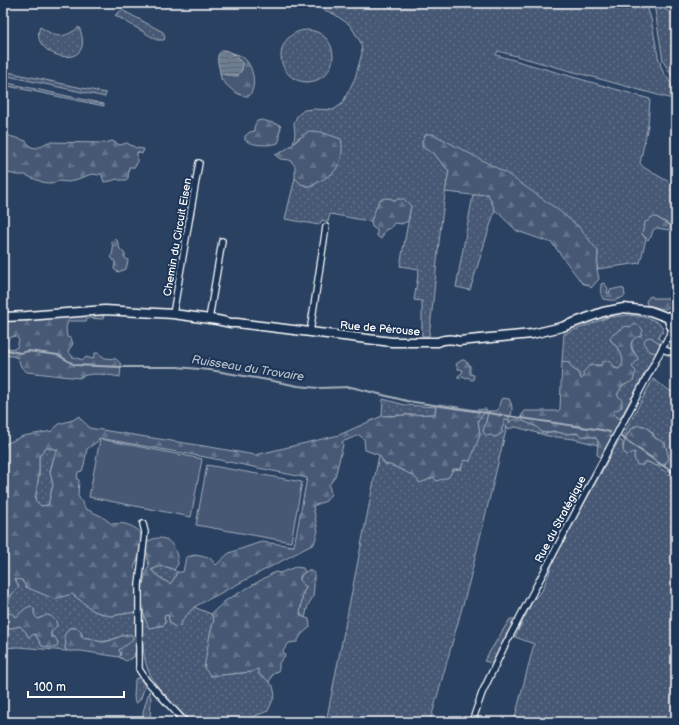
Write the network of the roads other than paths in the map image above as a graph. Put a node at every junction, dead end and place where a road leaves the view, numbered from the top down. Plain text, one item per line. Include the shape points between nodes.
1 (199, 164) dead end
2 (326, 227) dead end
3 (222, 241) dead end
4 (173, 314) junction
5 (3, 316) edge
6 (673, 316) edge
7 (209, 319) junction
8 (674, 328) edge
9 (310, 332) junction
10 (662, 350) junction
11 (676, 354) edge
12 (143, 524) dead end
13 (185, 722) edge
14 (472, 722) edge

1 - 4 street, Chemin du Circuit Eisen
2 - 9 street
3 - 7 street
4 - 5 street, Rue de Pérouse via 108,310
4 - 7 street, Rue de Pérouse
6 - 8 street via 669,324
6 - 9 street, Rue de Pérouse via 624,308 532,334 432,343 392,342
7 - 9 street, Rue de Pérouse
8 - 10 street, Rue du Stratégique
10 - 11 street
10 - 14 street, Rue du Stratégique via 503,649 482,693
12 - 13 street via 145,532 139,585 139,669

